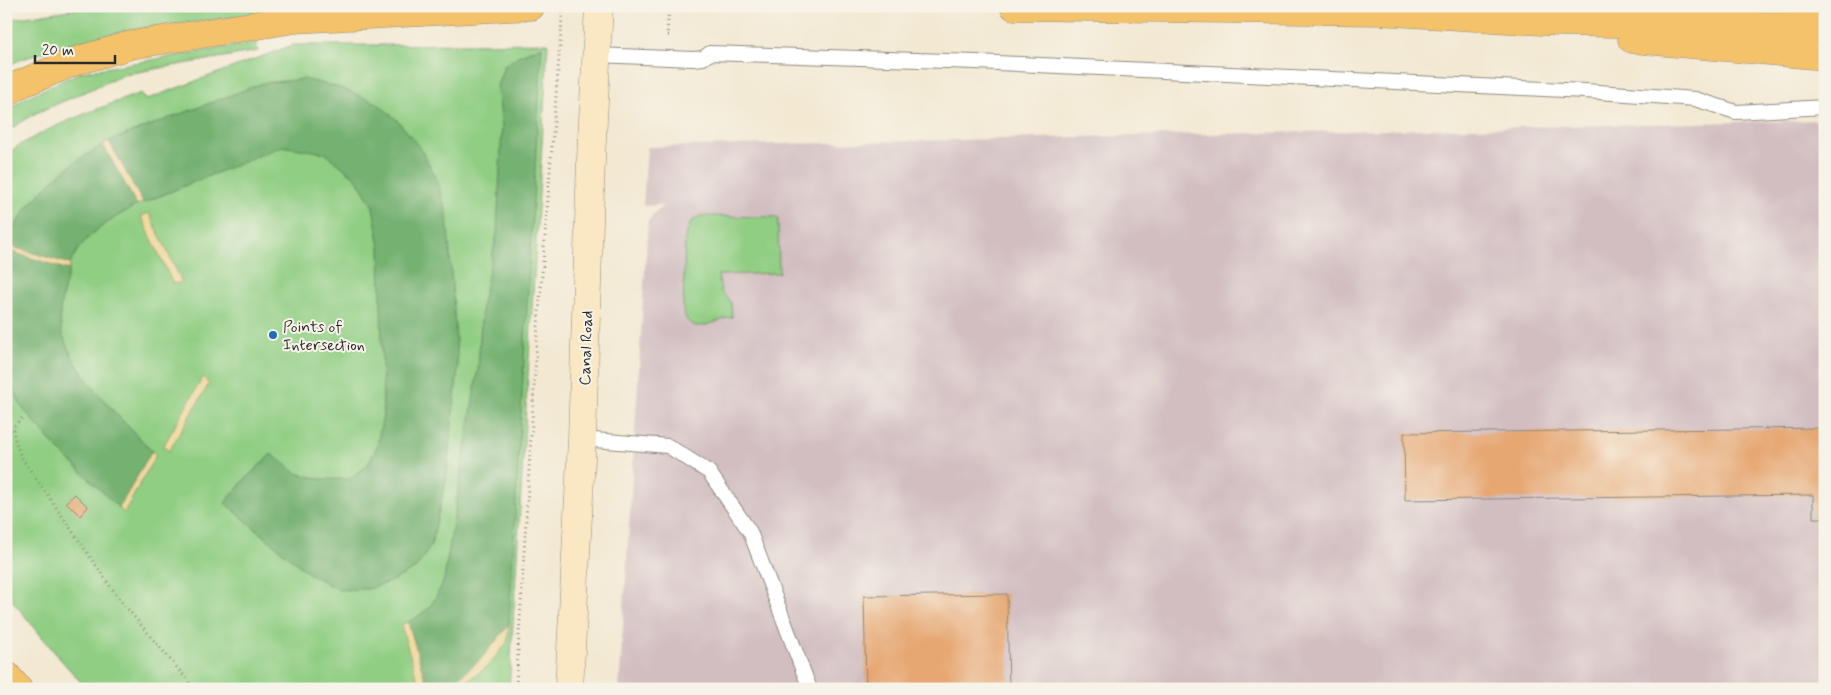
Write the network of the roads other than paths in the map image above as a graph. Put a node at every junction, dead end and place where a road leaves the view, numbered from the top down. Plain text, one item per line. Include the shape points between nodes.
1 (531, 6) edge
2 (599, 6) edge
3 (1014, 6) edge
4 (1376, 11) junction
5 (1825, 27) edge
6 (596, 55) junction
7 (1825, 56) edge
8 (6, 93) edge
9 (1825, 107) edge
10 (582, 439) junction
11 (6, 676) edge
12 (17, 689) edge
13 (569, 689) edge
14 (810, 689) edge

1 - 8 highway via 295,19 131,46 76,61
2 - 6 main road, Canal Road
3 - 4 highway
4 - 5 highway via 1558,22
4 - 7 highway via 1576,34
6 - 9 lane via 693,59 710,53 986,62 1585,91 1695,99 1736,112
6 - 10 main road, Canal Road
10 - 13 main road, Canal Road
10 - 14 lane via 668,446 709,472 750,532
11 - 12 highway

